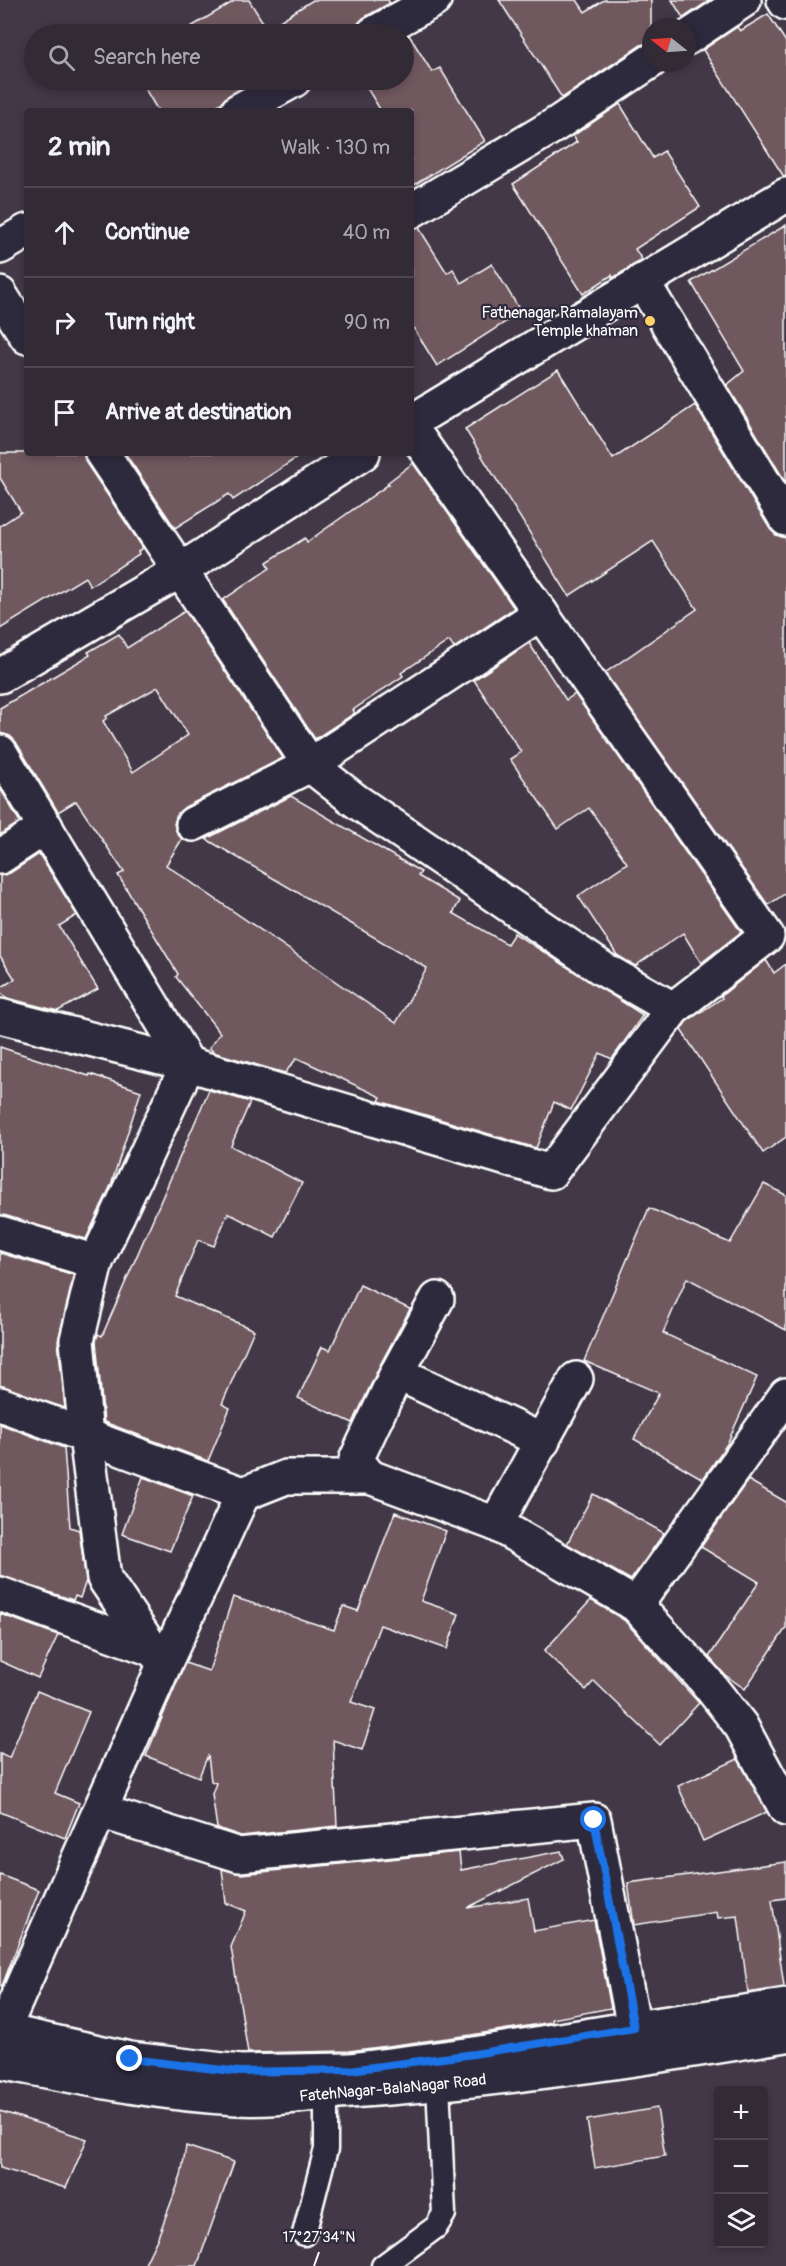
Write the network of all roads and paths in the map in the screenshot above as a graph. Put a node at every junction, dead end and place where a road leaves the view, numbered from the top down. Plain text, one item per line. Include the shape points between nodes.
1 (434, 0) edge
2 (744, 0) edge
3 (391, 24) edge
4 (696, 32) edge
5 (642, 68) edge
6 (276, 90) edge
7 (243, 108) edge
8 (786, 195) edge
9 (414, 209) edge
10 (24, 233) edge
11 (0, 247) edge
12 (642, 281) junction
13 (0, 294) edge
14 (24, 332) edge
15 (414, 420) edge
16 (414, 432) edge
17 (104, 456) edge
18 (358, 456) edge
19 (786, 519) edge
20 (181, 570) junction
21 (541, 613) junction
22 (0, 676) edge
23 (0, 752) edge
24 (310, 765) junction
25 (193, 824) dead end
26 (46, 827) junction
27 (0, 856) edge
28 (777, 930) edge
29 (673, 1010) junction
30 (0, 1016) edge
31 (188, 1064) junction
32 (0, 1233) edge
33 (96, 1262) junction
34 (437, 1299) dead end
35 (397, 1372) junction
36 (576, 1379) dead end
37 (786, 1395) edge
38 (0, 1404) edge
39 (86, 1436) junction
40 (543, 1441) junction
41 (370, 1477) junction
42 (243, 1494) junction
43 (496, 1524) junction
44 (0, 1594) edge
45 (636, 1605) junction
46 (158, 1656) junction
47 (786, 1809) edge
48 (100, 1811) junction
49 (786, 2006) edge
50 (634, 2028) junction
51 (786, 2035) edge
52 (1, 2041) edge
53 (438, 2083) junction
54 (342, 2085) junction
55 (304, 2234) dead end
56 (383, 2266) edge

1 - 3 street
2 - 4 street
5 - 9 street
6 - 7 street
8 - 12 street
10 - 11 street
12 - 15 street
12 - 19 street
13 - 14 street
16 - 21 street
17 - 20 street
18 - 20 street
20 - 22 street
20 - 24 street
21 - 24 street
21 - 28 street
23 - 26 street
24 - 25 street
24 - 29 street via 356,801 603,969
26 - 27 street
26 - 31 street
28 - 29 street
29 - 31 street via 551,1172
30 - 31 street
31 - 33 street
32 - 33 street
33 - 39 street via 77,1340
34 - 35 street
35 - 40 street
35 - 41 street via 356,1460
36 - 40 street
37 - 45 street
38 - 39 street
39 - 42 street
39 - 46 street via 104,1578
40 - 43 street
41 - 42 street via 286,1477
41 - 43 street
42 - 46 street
43 - 45 street
44 - 46 street
45 - 47 street via 741,1726
46 - 48 street
48 - 50 street via 239,1855 594,1820
48 - 52 street
49 - 50 street
50 - 54 street via 474,2054
51 - 53 street, FatehNagar-BalaNagar Road via 634,2060
52 - 54 street
53 - 54 street, FatehNagar-BalaNagar Road
53 - 56 lane via 444,2214 436,2227
54 - 55 lane

